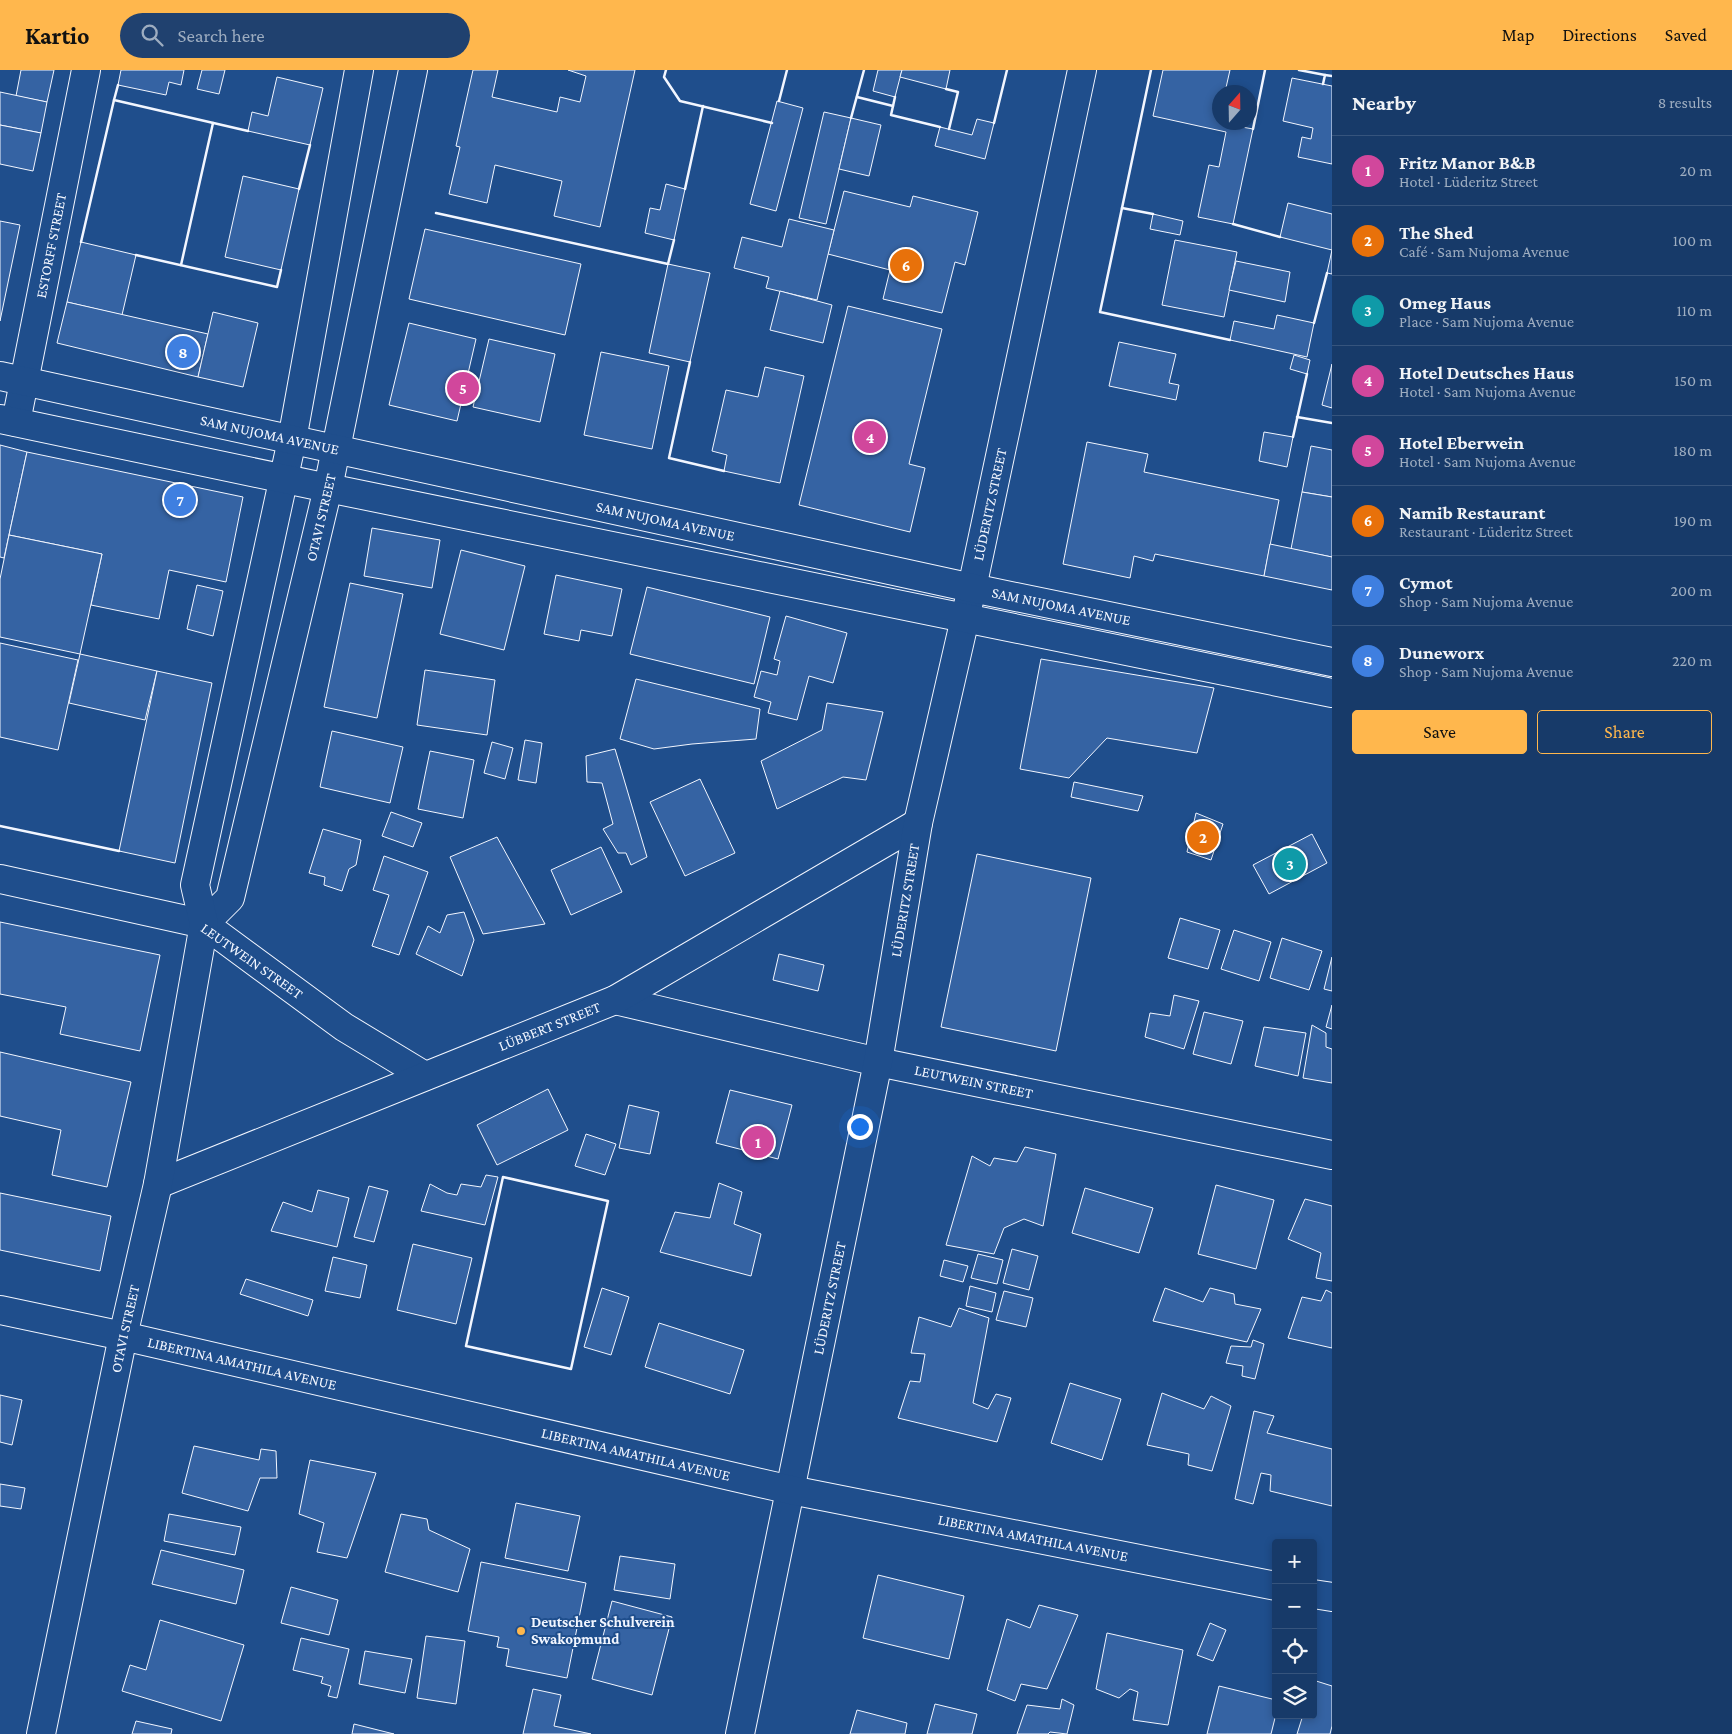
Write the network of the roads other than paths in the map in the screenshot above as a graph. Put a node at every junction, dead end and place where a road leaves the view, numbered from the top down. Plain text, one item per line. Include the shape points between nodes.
1 (86, 70) edge
2 (359, 70) edge
3 (413, 70) edge
4 (1082, 70) edge
5 (12, 378) edge
6 (8, 420) edge
7 (292, 440) junction
8 (336, 449) junction
9 (284, 478) junction
10 (328, 488) junction
11 (972, 588) junction
12 (964, 617) junction
13 (1332, 662) edge
14 (1332, 693) edge
15 (918, 823) junction
16 (0, 879) edge
17 (204, 924) junction
18 (615, 1000) junction
19 (878, 1062) junction
20 (425, 1076) junction
21 (1332, 1155) edge
22 (158, 1184) junction
23 (0, 1310) edge
24 (123, 1336) junction
25 (791, 1490) junction
26 (1272, 1585) edge
27 (1317, 1595) edge
28 (1332, 1597) edge
29 (41, 1734) edge
30 (740, 1734) edge

1 - 5 main road, ESTORFF STREET
2 - 7 main road, OTAVI STREET
3 - 8 main road, OTAVI STREET
4 - 11 main road, LÜDERITZ STREET
5 - 6 main road, ESTORFF STREET
5 - 7 main road, SAM NUJOMA AVENUE
6 - 9 main road, SAM NUJOMA AVENUE
7 - 8 main road, SAM NUJOMA AVENUE
7 - 9 main road, OTAVI STREET
8 - 10 main road, OTAVI STREET
8 - 11 main road, SAM NUJOMA AVENUE
9 - 10 main road, SAM NUJOMA AVENUE
9 - 17 main road, OTAVI STREET via 195,885
10 - 12 main road, SAM NUJOMA AVENUE
10 - 17 main road, OTAVI STREET via 230,898
11 - 12 main road, LÜDERITZ STREET
11 - 13 main road, SAM NUJOMA AVENUE
12 - 14 main road, SAM NUJOMA AVENUE
12 - 15 main road, LÜDERITZ STREET
15 - 18 main road, LÜBBERT STREET
15 - 19 main road, LÜDERITZ STREET
16 - 17 main road, LEUTWEIN STREET
17 - 20 main road, LEUTWEIN STREET via 344,1027
17 - 22 main road, OTAVI STREET
18 - 19 main road, LEUTWEIN STREET
18 - 20 main road, LÜBBERT STREET
19 - 21 main road, LEUTWEIN STREET
19 - 25 main road, LÜDERITZ STREET
20 - 22 main road, LÜBBERT STREET
22 - 24 main road, OTAVI STREET
23 - 24 main road, LIBERTINA AMATHILA AVENUE
24 - 25 main road, LIBERTINA AMATHILA AVENUE
24 - 29 main road, OTAVI STREET
25 - 26 main road, LIBERTINA AMATHILA AVENUE
25 - 30 main road, LÜDERITZ STREET
27 - 28 main road

